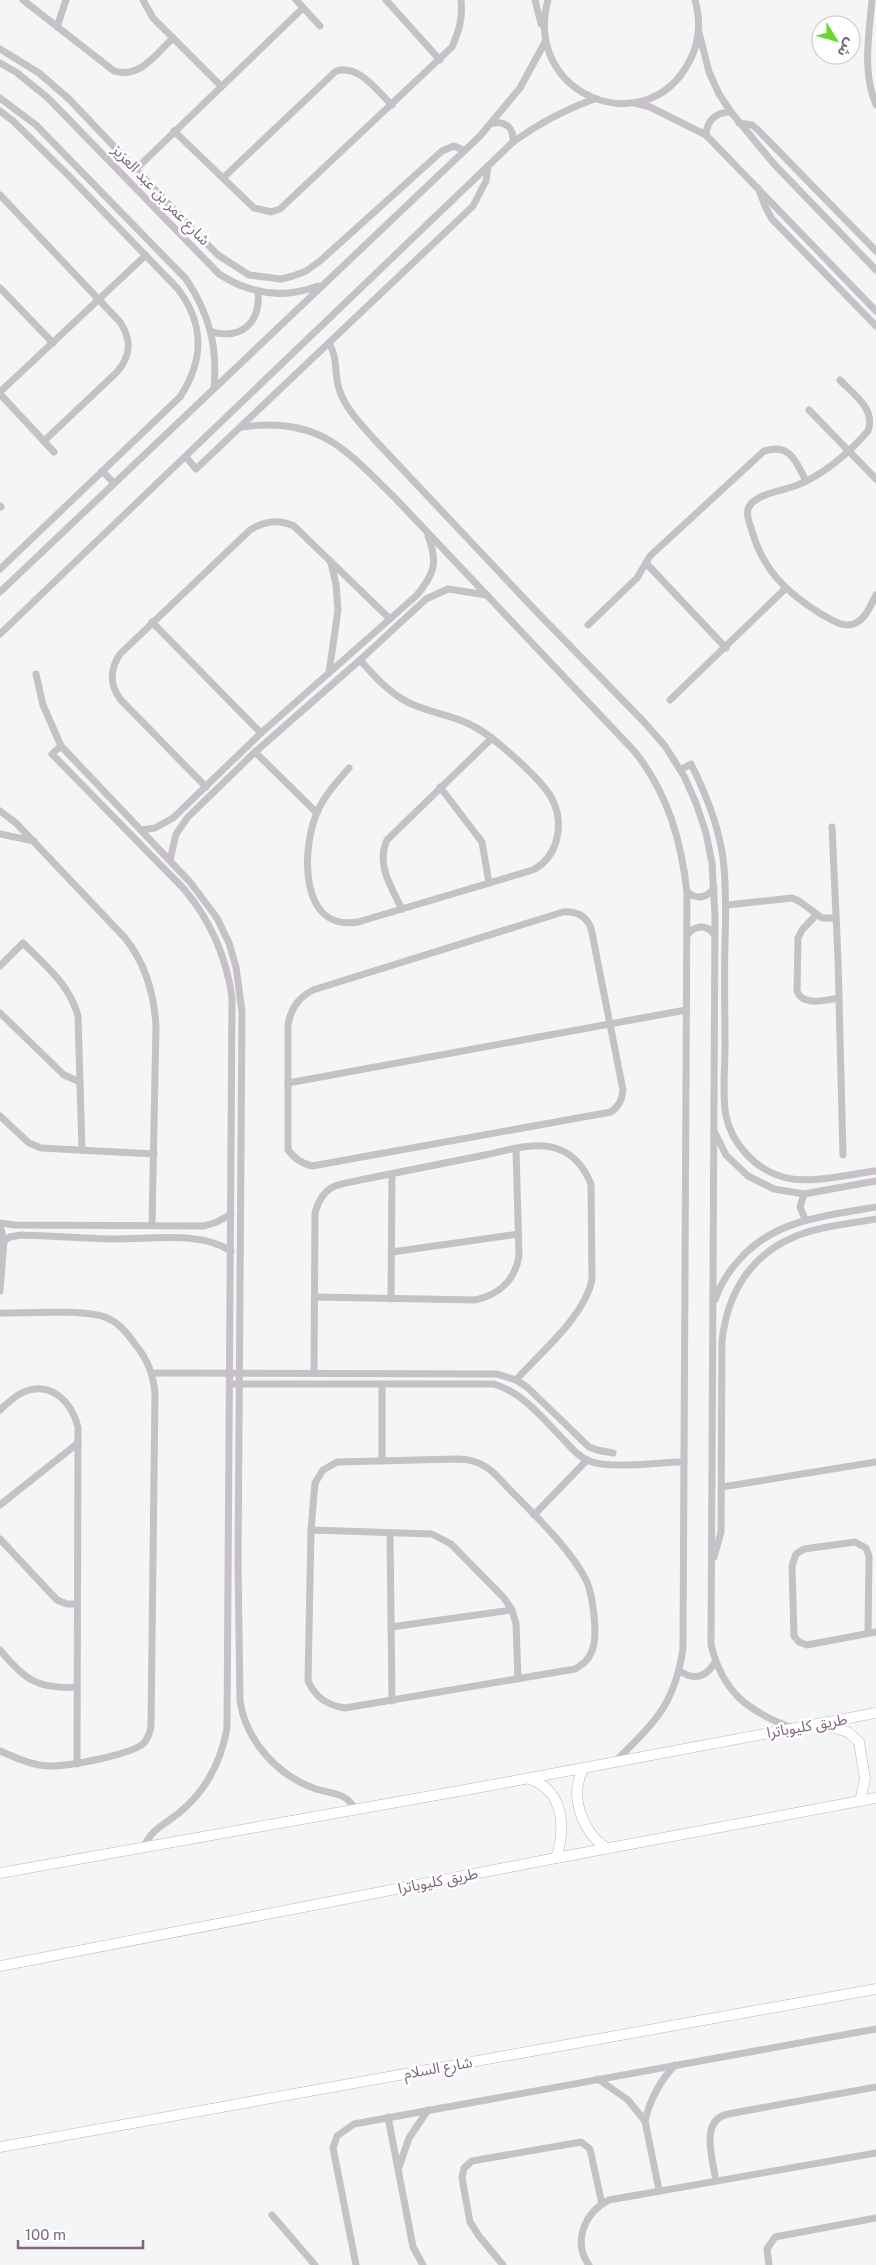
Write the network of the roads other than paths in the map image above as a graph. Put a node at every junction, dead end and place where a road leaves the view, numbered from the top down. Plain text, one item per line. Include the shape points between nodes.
1 (23, 0) edge
2 (66, 0) edge
3 (142, 0) edge
4 (296, 0) edge
5 (386, 0) edge
6 (462, 0) edge
7 (535, 0) edge
8 (548, 0) edge
9 (695, 0) edge
10 (872, 0) edge
11 (303, 8) junction
12 (320, 26) dead end
13 (57, 27) junction
14 (699, 32) junction
15 (544, 33) junction
16 (173, 38) junction
17 (545, 42) junction
18 (0, 49) edge
19 (440, 60) junction
20 (0, 63) edge
21 (221, 86) junction
22 (0, 98) edge
23 (69, 99) junction
24 (594, 99) junction
25 (634, 102) junction
26 (392, 105) junction
27 (876, 105) edge
28 (59, 109) junction
29 (0, 111) edge
30 (731, 112) junction
31 (492, 123) junction
32 (739, 123) junction
33 (174, 131) junction
34 (706, 135) junction
35 (513, 142) junction
36 (463, 150) junction
37 (488, 166) junction
38 (136, 170) junction
39 (223, 178) junction
40 (757, 186) junction
41 (102, 193) junction
42 (0, 195) edge
43 (94, 201) junction
44 (192, 230) junction
45 (183, 238) junction
46 (876, 251) edge
47 (146, 255) junction
48 (876, 270) edge
49 (324, 284) junction
50 (0, 288) edge
51 (258, 292) junction
52 (98, 299) junction
53 (876, 311) edge
54 (876, 326) edge
55 (212, 332) junction
56 (53, 343) junction
57 (329, 343) junction
58 (840, 380) dead end
59 (214, 388) junction
60 (0, 393) edge
61 (809, 410) dead end
62 (241, 427) junction
63 (44, 441) junction
64 (848, 450) junction
65 (54, 452) dead end
66 (186, 457) junction
67 (102, 471) junction
68 (876, 479) edge
69 (806, 481) junction
70 (114, 483) junction
71 (426, 530) junction
72 (330, 560) junction
73 (646, 563) junction
74 (0, 569) edge
75 (786, 588) junction
76 (0, 592) edge
77 (487, 595) junction
78 (876, 595) edge
79 (390, 619) junction
80 (152, 622) junction
81 (588, 625) dead end
82 (2, 630) edge
83 (726, 648) junction
84 (360, 660) junction
85 (36, 674) dead end
86 (329, 674) junction
87 (670, 700) dead end
88 (261, 733) junction
89 (492, 738) junction
90 (61, 746) junction
91 (255, 752) junction
92 (349, 768) dead end
93 (680, 770) junction
94 (206, 787) junction
95 (440, 787) junction
96 (0, 811) edge
97 (317, 813) junction
98 (832, 827) dead end
99 (141, 830) junction
100 (0, 834) edge
101 (34, 841) junction
102 (170, 860) junction
103 (490, 883) junction
104 (714, 887) junction
105 (687, 892) junction
106 (727, 905) junction
107 (402, 909) junction
108 (816, 915) junction
109 (836, 918) junction
110 (714, 934) junction
111 (687, 935) junction
112 (0, 966) edge
113 (839, 998) junction
114 (686, 1010) junction
115 (0, 1013) edge
116 (610, 1024) junction
117 (725, 1026) junction
118 (714, 1027) junction
119 (80, 1082) junction
120 (288, 1083) junction
121 (0, 1116) edge
122 (713, 1130) junction
123 (516, 1149) junction
124 (82, 1150) junction
125 (154, 1154) junction
126 (843, 1154) dead end
127 (876, 1171) edge
128 (392, 1174) junction
129 (876, 1181) edge
130 (804, 1194) junction
131 (876, 1207) edge
132 (231, 1214) junction
133 (805, 1219) junction
134 (876, 1219) edge
135 (0, 1224) edge
136 (152, 1225) junction
137 (519, 1234) junction
138 (2, 1242) edge
139 (231, 1251) junction
140 (392, 1252) junction
141 (0, 1291) edge
142 (314, 1298) junction
143 (391, 1299) junction
144 (713, 1310) junction
145 (0, 1313) edge
146 (314, 1373) junction
147 (152, 1374) junction
148 (230, 1374) junction
149 (240, 1374) junction
150 (497, 1374) junction
151 (516, 1380) junction
152 (230, 1384) junction
153 (240, 1384) junction
154 (382, 1384) junction
155 (494, 1384) junction
156 (722, 1406) junction
157 (712, 1408) junction
158 (0, 1410) edge
159 (78, 1443) junction
160 (613, 1453) dead end
161 (587, 1460) junction
162 (382, 1461) junction
163 (684, 1462) junction
164 (876, 1462) edge
165 (722, 1487) junction
166 (0, 1505) edge
167 (534, 1515) junction
168 (311, 1530) junction
169 (390, 1533) junction
170 (0, 1539) edge
171 (712, 1565) junction
172 (77, 1604) junction
173 (512, 1610) junction
174 (391, 1627) junction
175 (876, 1632) edge
176 (868, 1633) junction
177 (0, 1650) edge
178 (715, 1662) junction
179 (680, 1671) junction
180 (518, 1679) junction
181 (77, 1687) junction
182 (392, 1701) junction
183 (242, 1712) junction
184 (876, 1713) edge
185 (228, 1715) junction
186 (819, 1724) junction
187 (792, 1729) junction
188 (0, 1751) edge
189 (615, 1762) junction
190 (77, 1764) junction
191 (584, 1768) junction
192 (528, 1778) junction
193 (876, 1798) edge
194 (860, 1801) junction
195 (355, 1809) junction
196 (144, 1847) junction
197 (606, 1848) junction
198 (556, 1858) junction
199 (0, 1873) edge
200 (0, 1966) edge
201 (876, 1990) edge
202 (876, 2029) edge
203 (676, 2064) junction
204 (598, 2079) junction
205 (876, 2087) edge
206 (428, 2110) junction
207 (388, 2117) junction
208 (645, 2121) junction
209 (0, 2147) edge
210 (876, 2153) edge
211 (398, 2170) junction
212 (716, 2181) junction
213 (659, 2190) junction
214 (602, 2204) junction
215 (272, 2215) dead end
216 (876, 2218) edge
217 (315, 2265) edge
218 (356, 2265) edge
219 (424, 2265) edge
220 (503, 2265) edge
221 (590, 2265) edge
222 (769, 2265) edge

1 - 13 street
2 - 13 street
3 - 16 street via 153,18
4 - 11 street
5 - 19 street
6 - 19 street via 460,30 452,47
7 - 15 street
8 - 15 street
9 - 14 street
10 - 27 street via 867,68 868,83
11 - 12 street
11 - 21 street
13 - 16 street via 121,73 136,72 142,68
14 - 25 street via 695,52 671,86
14 - 30 street via 709,72
15 - 17 street
16 - 21 street
17 - 24 street via 555,66 572,86
17 - 31 street via 520,88
18 - 23 street via 40,73
19 - 26 street
20 - 28 street, شارع عمر بن عبد العزيز via 32,83
21 - 33 street
22 - 41 street via 36,125
23 - 28 street
23 - 38 street
24 - 25 street
24 - 35 street via 558,113
25 - 34 street
26 - 39 street via 280,209 271,212 254,208
26 - 39 street via 356,72 336,71
28 - 45 street, شارع عمر بن عبد العزيز
29 - 43 street
30 - 32 street
30 - 34 street via 713,118
31 - 35 street via 509,126
31 - 36 street
32 - 46 street via 757,129
32 - 48 street
33 - 38 street
33 - 39 street
34 - 40 street
35 - 37 street
36 - 44 street via 454,146 442,151 324,258 293,276 267,278 239,270
36 - 49 street
37 - 57 street via 486,181 473,206
37 - 66 street
38 - 44 street
40 - 53 street
40 - 54 street via 772,219
41 - 43 street
41 - 55 street via 186,279 203,306
42 - 52 street
43 - 47 street
44 - 45 street
45 - 51 street, شارع عمر بن عبد العزيز via 219,274
47 - 52 street
47 - 67 street via 190,307 198,335 196,367 180,397
49 - 51 street, شارع عمر بن عبد العزيز via 291,293
49 - 59 street
50 - 56 street
51 - 55 street via 257,313 243,330 222,335
52 - 56 street
52 - 63 street via 126,331 129,342 127,358 117,372
55 - 59 street
56 - 60 street
57 - 62 street
57 - 93 street via 335,357 339,390 358,419 644,722
58 - 64 street via 866,408 870,418 868,431
59 - 70 street
60 - 63 street
61 - 64 street
62 - 66 street via 196,469
62 - 71 street via 277,424 320,434 339,445
63 - 65 street
64 - 68 street
64 - 69 street
66 - 82 street
67 - 70 street
67 - 74 street
69 - 73 street via 789,453 781,449 764,451
69 - 75 street via 756,500 748,511 762,559
70 - 76 street
71 - 77 street
71 - 79 street via 435,561 432,572 417,595
72 - 79 street
72 - 80 street via 294,526 278,521 260,524
72 - 86 street via 338,610
73 - 81 street via 637,578
73 - 83 street
75 - 78 street via 835,622 846,625 861,620
75 - 83 street
77 - 84 street via 455,589 436,593
77 - 105 street via 626,742 651,775 675,825
79 - 86 street
80 - 88 street
80 - 94 street via 120,654 112,670 112,685 120,699
83 - 87 street
84 - 89 street via 402,700 463,721
84 - 91 street
85 - 90 street via 43,705
86 - 88 street
88 - 94 street
89 - 95 street
89 - 103 street via 548,793 557,812 559,826 554,848 543,864
90 - 99 street
90 - 132 street via 52,754 184,889 205,918 222,952 230,982 233,1013
91 - 97 street
91 - 102 street via 182,824 173,842
92 - 97 street
93 - 104 street via 706,833
93 - 106 street via 691,764 711,808 724,864
94 - 99 street via 168,822
95 - 103 street via 482,842
95 - 107 street via 395,830 385,845 382,858 384,872
96 - 101 street
97 - 107 street via 309,838 307,862 312,895 320,910 330,918 346,923
98 - 109 street
99 - 102 street
100 - 101 street
101 - 125 street via 126,938 148,977 156,1026
102 - 149 street via 202,895 217,918 239,979 242,1012
103 - 107 street
104 - 105 street via 712,892 702,897
104 - 110 street
105 - 111 street
106 - 108 street via 792,898
106 - 117 street
108 - 109 street via 825,919
108 - 113 street via 798,938 797,991 807,1001
109 - 113 street
110 - 111 street via 706,927 700,927
110 - 118 street
111 - 114 street
112 - 119 street via 23,943 70,993 78,1016
113 - 126 street
114 - 116 street
114 - 163 street
115 - 119 street via 64,1075
116 - 120 street
116 - 120 street via 622,1090 620,1103 611,1112 312,1166 294,1158 288,1150
116 - 120 street via 591,928 584,917 563,912 303,995 290,1014
117 - 118 street
117 - 127 street via 726,1115 731,1132 752,1160 765,1170 798,1181
118 - 122 street
119 - 124 street
121 - 124 street via 29,1143 42,1148
122 - 130 street via 726,1155 748,1176 774,1189
122 - 144 street
123 - 128 street
123 - 137 street
123 - 151 street via 554,1148 572,1157 586,1171 591,1184 592,1280 590,1291 578,1311
124 - 125 street
125 - 136 street
128 - 140 street
128 - 142 street via 334,1187 318,1202 315,1213
129 - 130 street
130 - 133 street via 800,1207
131 - 133 street
132 - 136 street via 204,1226
132 - 139 street
133 - 144 street via 770,1234 746,1252 719,1289
134 - 156 street via 794,1236 763,1256 742,1278 725,1319
135 - 136 street
135 - 138 street
137 - 140 street
137 - 143 street via 520,1256 515,1271 506,1284 489,1296 475,1300
138 - 139 street via 21,1235 200,1239 218,1243
138 - 141 street
139 - 148 street
140 - 143 street
142 - 143 street
142 - 146 street
144 - 157 street
145 - 147 street via 91,1313 106,1317 117,1323 141,1351
146 - 149 street
146 - 150 street
147 - 148 street
147 - 190 street via 150,1732 144,1743 132,1750
148 - 149 street
148 - 152 street
149 - 153 street
150 - 151 street
150 - 155 street
151 - 160 street via 589,1447
152 - 153 street
152 - 185 street
153 - 154 street
153 - 183 street via 238,1563
154 - 155 street
154 - 162 street
155 - 161 street via 523,1399 576,1453
156 - 157 street
156 - 165 street
157 - 171 street
158 - 159 street via 25,1391 40,1389 54,1392 66,1400 74,1412
159 - 166 street
159 - 172 street
161 - 163 street via 608,1464
161 - 167 street
162 - 167 street via 457,1459 477,1462 495,1474
162 - 168 street via 338,1462 323,1470 315,1483
163 - 179 street via 683,1649
164 - 165 street
165 - 171 street via 721,1532
167 - 180 street via 577,1565 587,1583 593,1603 594,1646 587,1660 575,1669
168 - 169 street
168 - 182 street via 308,1681 318,1696 335,1706 345,1708
169 - 173 street via 432,1534 451,1544
169 - 174 street
170 - 172 street via 57,1600
171 - 178 street via 711,1646
172 - 181 street
173 - 174 street
173 - 180 street via 516,1624
174 - 182 street
175 - 176 street
176 - 176 street via 869,1556 866,1548 855,1542 804,1549 796,1554 792,1566 796,1640 807,1645
177 - 181 street via 18,1672 32,1680 47,1686
178 - 179 street via 706,1674 700,1676
178 - 187 street via 730,1688 751,1709
179 - 189 street via 661,1714
180 - 182 street
181 - 190 street
183 - 185 street via 234,1719
183 - 195 street via 256,1742 278,1768 306,1785 346,1797
184 - 186 main road, طريق كليوباترا
185 - 196 street via 221,1753 204,1787 188,1805 150,1836
186 - 187 main road, طريق كليوباترا
186 - 194 main road via 848,1732 859,1742 866,1779
187 - 189 main road, طريق كليوباترا
188 - 190 street via 20,1760 50,1766
189 - 191 main road, طريق كليوباترا
191 - 192 main road, طريق كليوباترا
191 - 197 main road via 577,1792 582,1818 591,1835
192 - 195 main road, طريق كليوباترا
192 - 198 main road via 544,1785 558,1805 561,1837
193 - 194 main road, طريق كليوباترا
194 - 197 main road, طريق كليوباترا
195 - 196 main road, طريق كليوباترا
196 - 199 main road, طريق كليوباترا
197 - 198 main road, طريق كليوباترا
198 - 200 main road, طريق كليوباترا
201 - 209 main road, شارع السلام
202 - 203 street
203 - 204 street
203 - 208 street via 658,2086
204 - 206 street
204 - 208 street via 621,2093
205 - 212 street via 718,2117 710,2130
206 - 207 street
206 - 211 street via 409,2138
207 - 211 street
207 - 218 street via 354,2124 334,2141
208 - 213 street
210 - 212 street
211 - 219 street via 413,2247
212 - 213 street
213 - 214 street
214 - 220 street via 590,2149 582,2142 472,2161 464,2168 462,2178 470,2222
214 - 221 street via 589,2216 582,2234 583,2254
215 - 217 street
216 - 222 street via 775,2237 767,2249

